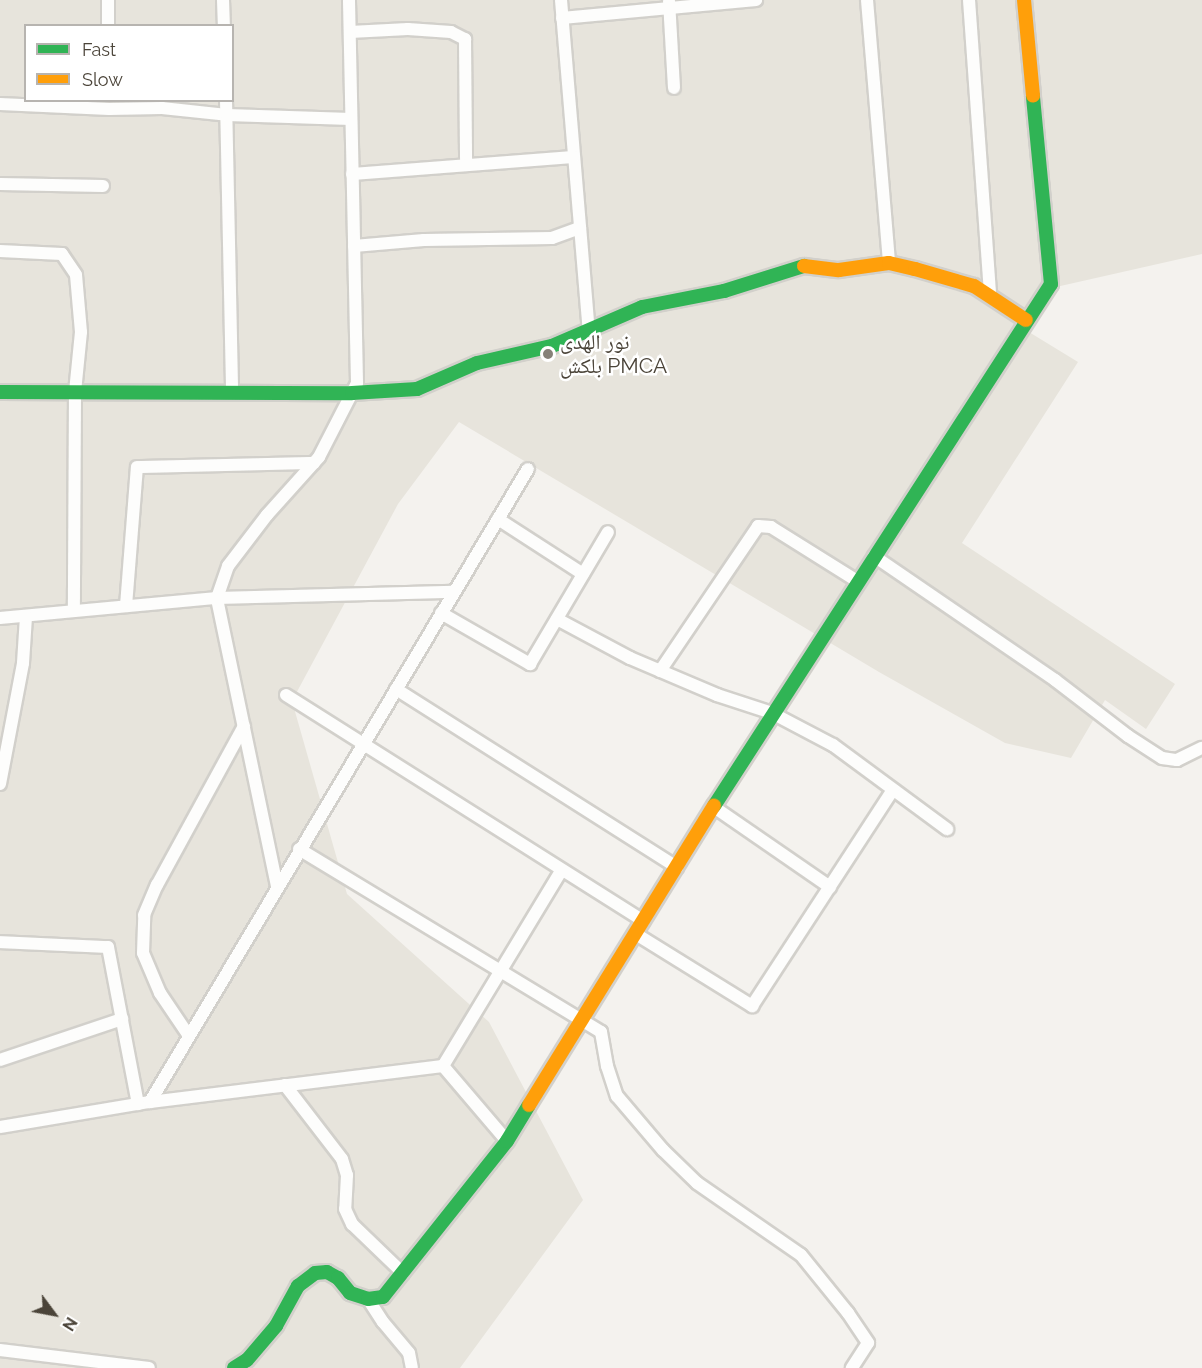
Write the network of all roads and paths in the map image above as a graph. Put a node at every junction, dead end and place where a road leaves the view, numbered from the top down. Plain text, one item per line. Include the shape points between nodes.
1 (108, 0) edge
2 (223, 0) edge
3 (349, 0) edge
4 (561, 0) edge
5 (756, 0) edge
6 (867, 0) edge
7 (969, 0) edge
8 (1024, 0) edge
9 (669, 4) edge
10 (562, 18) junction
11 (108, 24) edge
12 (224, 24) edge
13 (350, 33) junction
14 (674, 88) dead end
15 (226, 102) edge
16 (0, 104) edge
17 (109, 105) edge
18 (227, 115) junction
19 (351, 119) junction
20 (573, 157) junction
21 (466, 165) junction
22 (352, 174) junction
23 (0, 184) edge
24 (103, 186) dead end
25 (580, 228) junction
26 (354, 246) junction
27 (0, 251) edge
28 (889, 263) junction
29 (990, 295) junction
30 (1026, 320) junction
31 (589, 330) junction
32 (0, 392) edge
33 (75, 392) junction
34 (232, 392) junction
35 (352, 393) junction
36 (314, 463) junction
37 (528, 469) dead end
38 (498, 519) junction
39 (608, 532) dead end
40 (874, 556) junction
41 (583, 574) junction
42 (857, 581) junction
43 (454, 592) junction
44 (216, 598) junction
45 (126, 606) junction
46 (74, 611) junction
47 (441, 613) junction
48 (26, 616) junction
49 (0, 618) edge
50 (557, 619) junction
51 (660, 671) junction
52 (396, 689) junction
53 (286, 695) dead end
54 (772, 713) junction
55 (244, 726) junction
56 (363, 744) junction
57 (1202, 747) edge
58 (0, 784) edge
59 (893, 790) junction
60 (714, 807) junction
61 (947, 829) dead end
62 (299, 849) junction
63 (677, 867) junction
64 (561, 871) junction
65 (278, 886) junction
66 (830, 887) junction
67 (644, 921) junction
68 (636, 934) junction
69 (0, 942) edge
70 (500, 970) junction
71 (122, 1020) junction
72 (582, 1020) junction
73 (189, 1036) junction
74 (0, 1060) edge
75 (442, 1066) junction
76 (285, 1086) junction
77 (144, 1103) junction
78 (0, 1127) edge
79 (507, 1141) junction
80 (403, 1273) junction
81 (368, 1299) junction
82 (0, 1350) edge
83 (90, 1365) edge
84 (149, 1368) edge
85 (234, 1368) edge
86 (412, 1368) edge
87 (852, 1368) edge

1 - 11 street
2 - 12 street
3 - 13 street
4 - 10 street
5 - 9 street
6 - 28 street
7 - 29 street
8 - 30 street via 1051,284
9 - 10 street
9 - 14 street
10 - 20 street
13 - 19 street
13 - 21 street via 419,29 452,32 465,39
15 - 18 street
16 - 17 street
17 - 18 street
18 - 19 street
18 - 34 street
19 - 22 street
20 - 21 street
20 - 25 street
21 - 22 street
22 - 26 street
23 - 24 street
25 - 26 street via 552,238 424,240
25 - 31 street
26 - 35 street via 357,383
27 - 33 street via 62,254 76,275 81,332
28 - 29 street via 974,286
28 - 31 street via 839,270 807,265 724,291 642,307
29 - 30 street
30 - 40 street
31 - 35 street via 552,346 477,363 417,389
32 - 33 street
33 - 34 street
33 - 46 street
34 - 35 street
35 - 36 street
36 - 44 street via 267,514 228,566
36 - 45 street via 137,467
37 - 38 street
38 - 41 street
38 - 43 street
39 - 41 street
40 - 42 street
40 - 57 street via 1162,758 1177,760
41 - 50 street
42 - 51 street via 771,527 758,526
42 - 54 street
43 - 44 street
43 - 47 street
44 - 45 street
44 - 55 street
45 - 46 street
46 - 48 street
47 - 50 street via 530,664
47 - 52 street
48 - 49 street
48 - 58 street via 23,663
50 - 51 street
51 - 54 street
52 - 56 street
52 - 63 street
53 - 56 street
54 - 59 street via 833,745
54 - 60 street
55 - 65 street
55 - 73 street via 144,915 143,953 160,993
56 - 62 street
56 - 64 street
59 - 61 street
59 - 66 street
60 - 63 street
60 - 66 street
62 - 65 street
62 - 70 street
63 - 67 street
64 - 67 street
64 - 70 street
65 - 73 street
66 - 68 street via 752,1006
67 - 68 street
68 - 72 street
69 - 71 street via 108,946
70 - 72 street
70 - 75 street
71 - 74 street
71 - 77 street
72 - 79 street
72 - 87 street via 601,1032 617,1096 663,1150 697,1183 801,1255 848,1313 868,1343
73 - 77 street
75 - 76 street
75 - 79 street
76 - 77 street
76 - 80 street via 342,1159 347,1175 345,1209 352,1224
77 - 78 street
79 - 80 street
80 - 81 street via 382,1297
81 - 85 street via 350,1293 327,1272 315,1273 297,1286 276,1326 247,1360
81 - 86 street via 410,1353
82 - 83 street
83 - 84 street

